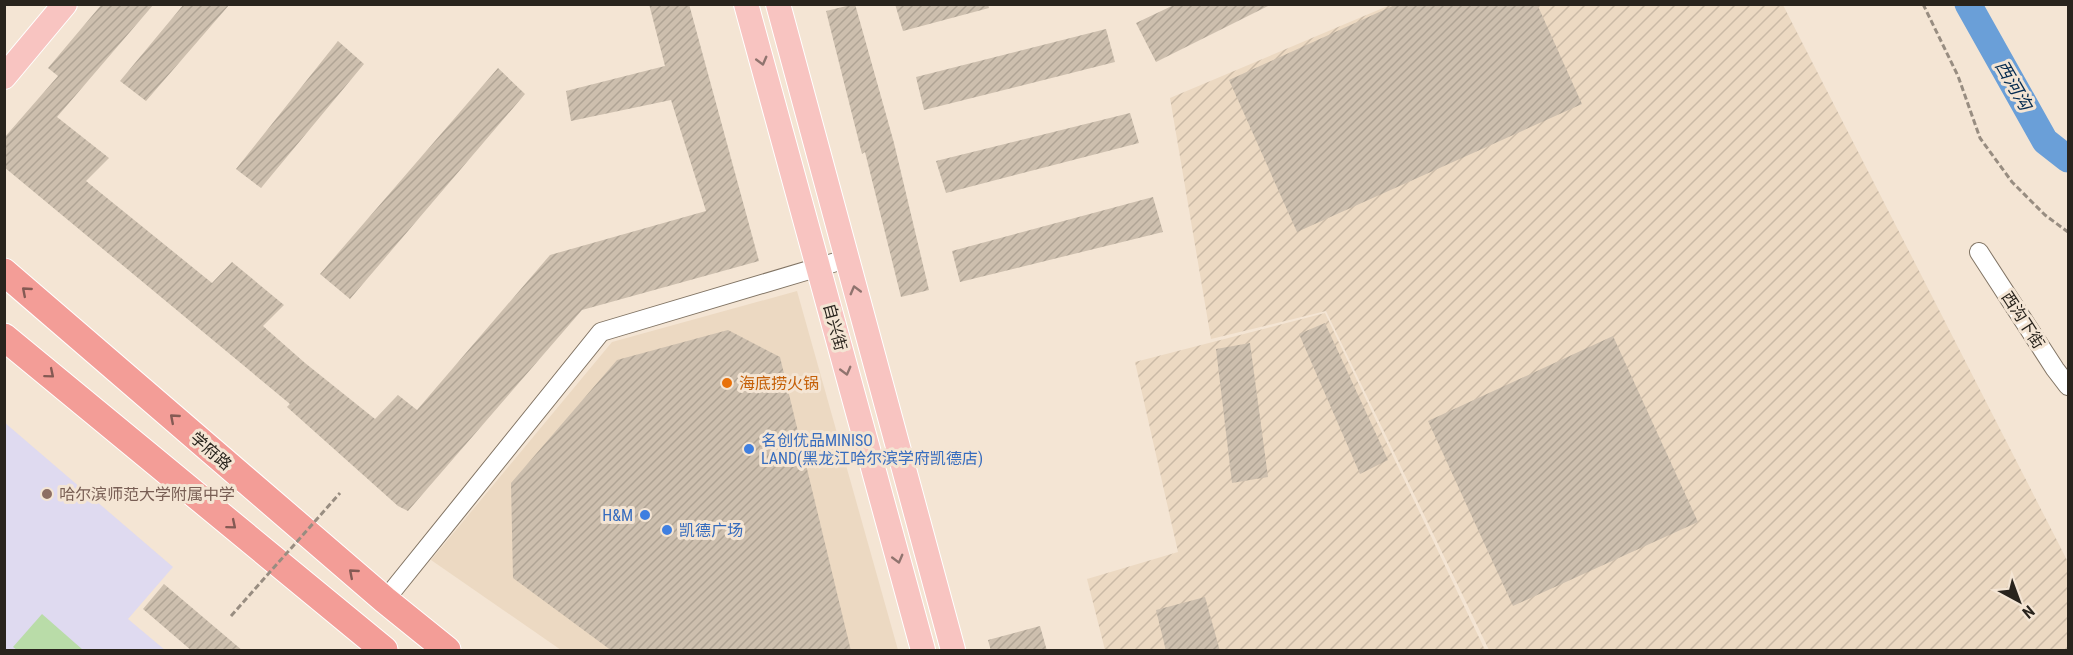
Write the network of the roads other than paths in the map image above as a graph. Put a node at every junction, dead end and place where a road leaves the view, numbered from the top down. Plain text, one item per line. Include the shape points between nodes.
1 (45, 4) edge
2 (65, 4) edge
3 (746, 4) edge
4 (778, 4) edge
5 (4, 52) edge
6 (4, 77) edge
7 (1979, 252) dead end
8 (846, 259) junction
9 (818, 267) junction
10 (4, 272) edge
11 (4, 337) edge
12 (2068, 386) edge
13 (385, 600) junction
14 (384, 651) edge
15 (447, 651) edge
16 (923, 651) edge
17 (953, 651) edge

1 - 5 main road
2 - 6 main road
3 -> 9 main road, 自兴街
4 - 8 main road, 自兴街
7 - 12 lane, 西沟下街
8 - 9 lane
17 -> 8 main road, 自兴街
9 - 13 lane via 601,332
9 -> 16 main road, 自兴街
13 -> 10 highway, 学府路
11 -> 14 highway
13 - 15 highway, 学府路

